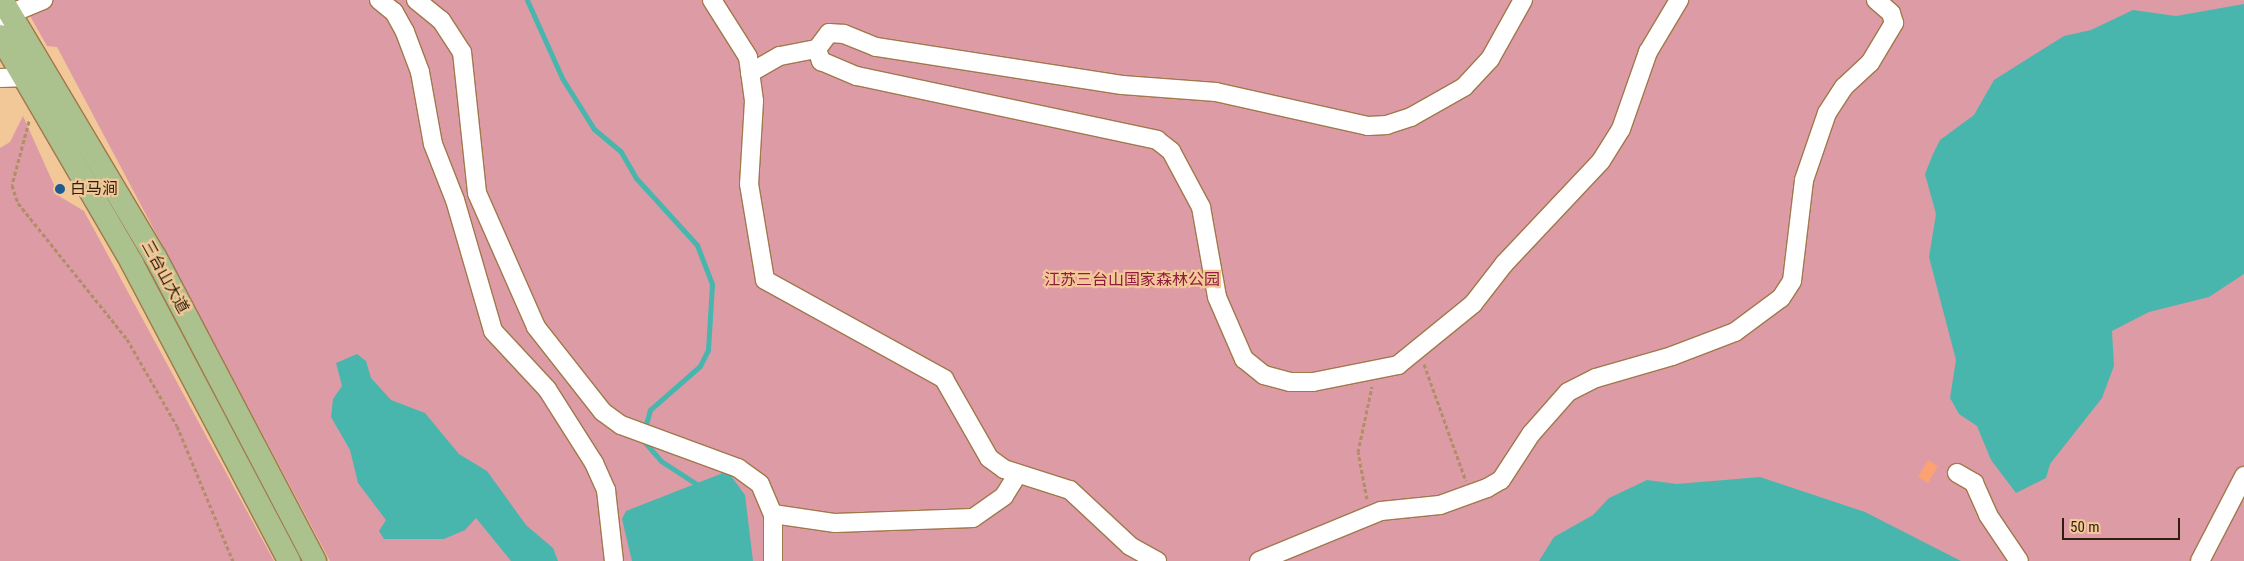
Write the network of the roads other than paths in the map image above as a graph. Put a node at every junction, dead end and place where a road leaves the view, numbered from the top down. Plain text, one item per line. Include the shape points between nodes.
1 (43, 0) edge
2 (379, 0) edge
3 (416, 0) edge
4 (712, 0) edge
5 (1523, 0) edge
6 (1679, 0) edge
7 (1886, 2) edge
8 (4, 11) edge
9 (0, 36) edge
10 (817, 49) junction
11 (750, 73) junction
12 (24, 77) junction
13 (0, 78) edge
14 (1957, 473) dead end
15 (1018, 474) junction
16 (2244, 476) edge
17 (774, 514) junction
18 (288, 561) edge
19 (315, 561) edge
20 (614, 561) edge
21 (772, 561) edge
22 (1157, 561) edge
23 (1259, 561) edge
24 (2019, 561) edge
25 (2200, 561) edge

1 - 8 lane
2 - 20 lane via 394,12 420,72 433,144 455,200 493,331 547,389 594,464 606,490
3 - 17 lane via 441,20 462,52 477,193 536,327 603,412 643,435 738,468 760,484
4 - 11 lane via 748,57
5 - 10 lane via 1490,59 1464,87 1411,117 1387,125 1368,126 1216,92 1122,86 876,47 844,34 829,33
6 - 10 lane via 1648,52 1621,129 1601,160 1504,264 1473,304 1398,365 1372,373 1290,382 1264,375 1244,359 1217,297 1201,207 1171,151 1157,140 857,76 821,61
7 - 23 lane via 1894,23 1870,63 1844,87 1826,113 1804,180 1792,281 1781,298 1735,332 1672,356 1596,378 1568,392 1531,434 1501,480 1440,505 1371,515
8 - 19 main road, 三台山大道 via 156,258
9 - 12 main road, 三台山大道
10 - 11 lane via 780,56
11 - 15 lane via 754,135 748,184 765,280 944,379 989,458
12 - 13 lane
12 - 18 main road, 三台山大道 via 132,263
14 - 24 lane via 1974,483 1988,515
15 - 17 lane via 1004,496 973,518 835,523
15 - 22 lane via 1070,490 1130,546
16 - 25 lane
17 - 21 lane

